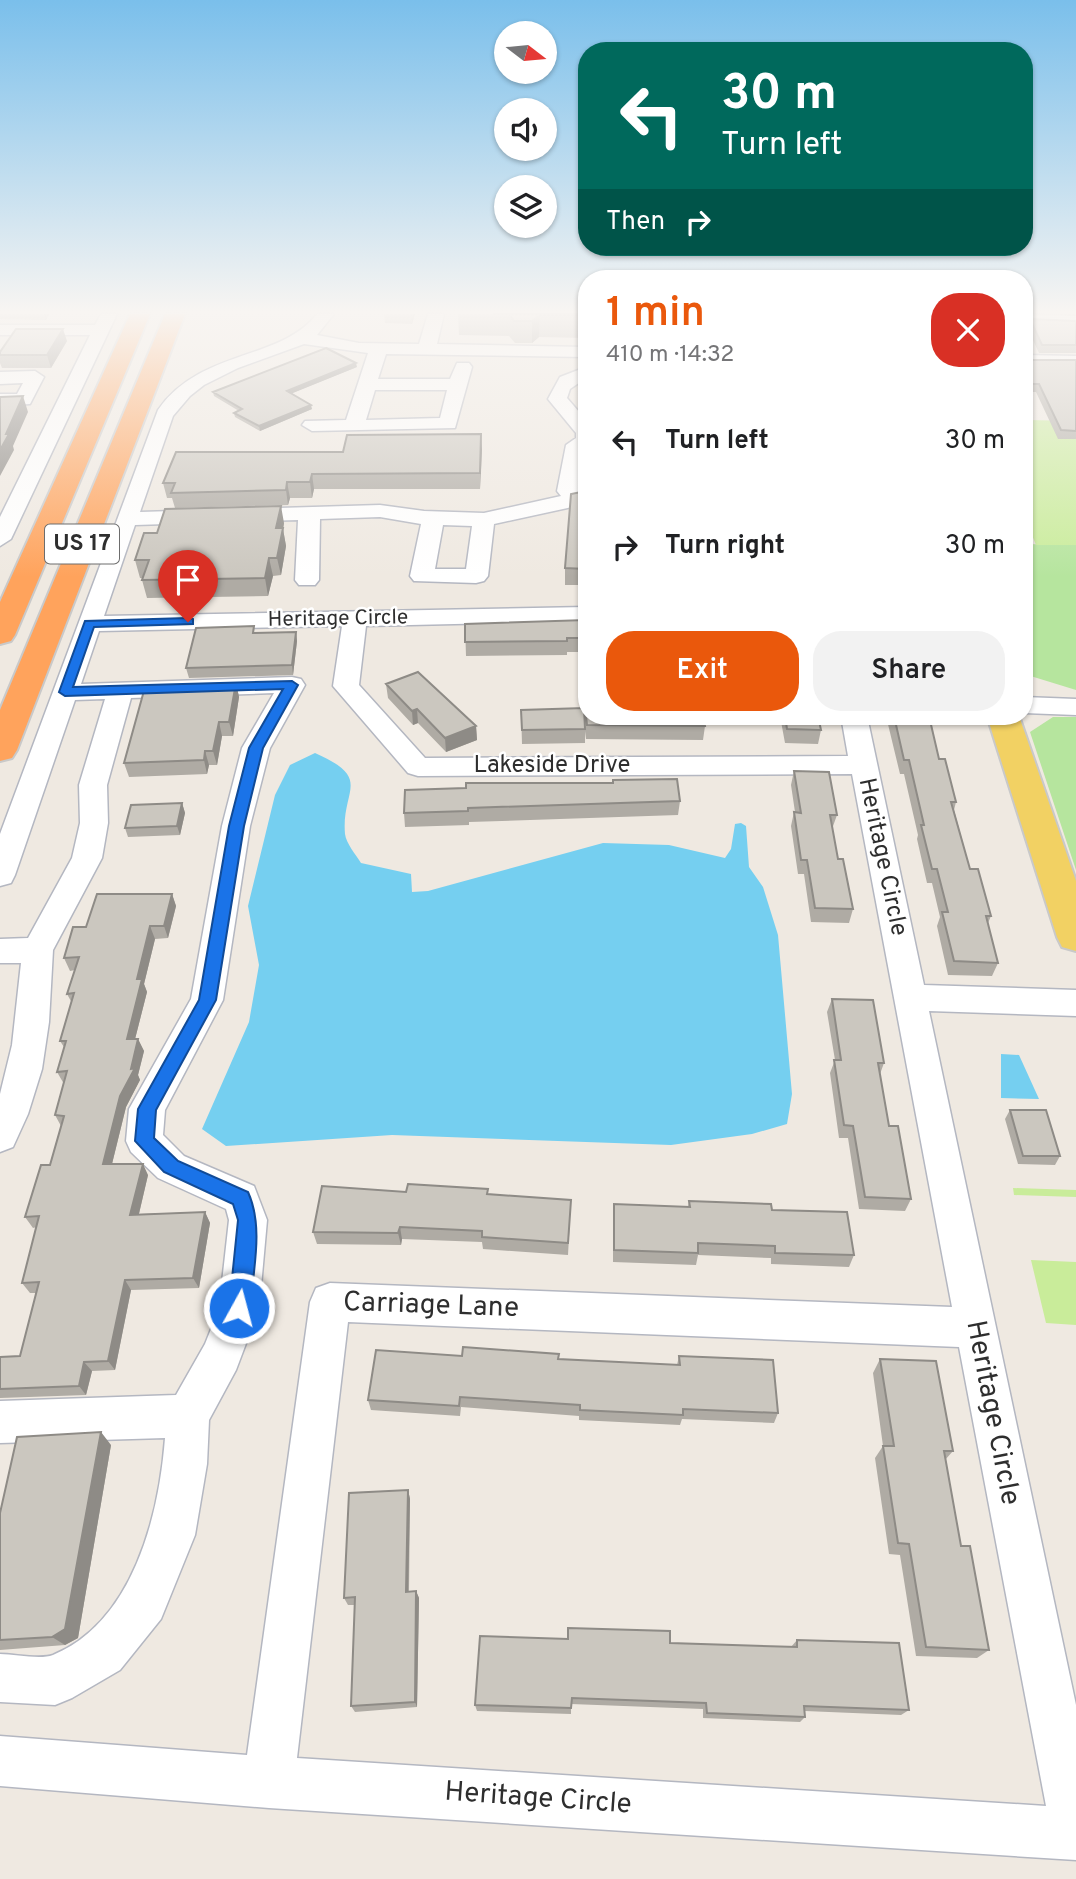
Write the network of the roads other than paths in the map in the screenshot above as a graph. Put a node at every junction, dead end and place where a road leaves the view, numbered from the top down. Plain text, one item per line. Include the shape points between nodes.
1 (65, 402) edge
2 (102, 402) edge
3 (140, 402) edge
4 (174, 402) edge
5 (405, 402) edge
6 (454, 402) edge
7 (559, 402) edge
8 (360, 404) joint
9 (382, 405) dead end
10 (453, 407) junction
11 (578, 423) edge
12 (312, 425) dead end
13 (354, 426) junction
14 (578, 444) edge
15 (578, 496) edge
16 (578, 499) edge
17 (309, 513) junction
18 (433, 518) junction
19 (126, 519) junction
20 (484, 520) junction
21 (2, 531) edge
22 (307, 580) dead end
23 (578, 614) edge
24 (355, 618) junction
25 (89, 624) junction
26 (0, 635) edge
27 (120, 691) junction
28 (65, 692) junction
29 (1033, 705) edge
30 (1076, 707) edge
31 (855, 725) edge
32 (1006, 725) edge
33 (0, 750) edge
34 (862, 765) junction
35 (0, 875) edge
36 (1076, 937) edge
37 (37, 950) junction
38 (0, 951) edge
39 (911, 997) junction
40 (1076, 1003) edge
41 (0, 1136) edge
42 (975, 1328) junction
43 (188, 1416) junction
44 (0, 1424) edge
45 (0, 1678) edge
46 (0, 1761) edge
47 (269, 1782) junction
48 (1076, 1831) edge

1 - 21 street
2 - 26 highway, US 17
3 - 33 highway, US 17
4 - 19 street via 160,455
5 - 10 street
6 - 10 street
7 - 11 street
8 - 9 street
8 - 13 street
10 - 13 street via 448,424
12 - 13 street
14 - 15 street via 568,491
16 - 20 street
17 - 18 street via 380,511
17 - 19 street
17 - 22 street
18 - 20 street
18 - 20 street via 422,576 476,576
19 - 25 street
23 - 24 street, Heritage Circle
24 - 25 street, Heritage Circle
24 - 34 street, Lakeside Drive via 346,686 418,767
25 - 28 street
27 - 28 street
27 - 37 street via 93,785 94,823 87,858
27 - 43 street via 292,685 256,748 236,826 207,1000 147,1109 145,1141 171,1167 241,1198 248,1220 239,1308 221,1356
28 - 35 street
29 - 30 street
31 - 34 street, Heritage Circle
32 - 36 main road
34 - 39 street, Heritage Circle
37 - 38 street
37 - 41 street via 36,1005 24,1073
39 - 40 street
39 - 42 street, Heritage Circle
42 - 47 street, Carriage Lane via 330,1302
42 - 48 street, Heritage Circle
43 - 44 street
43 - 45 street via 172,1535 144,1602 103,1653 55,1681
46 - 47 street, Heritage Circle
47 - 48 street, Heritage Circle

